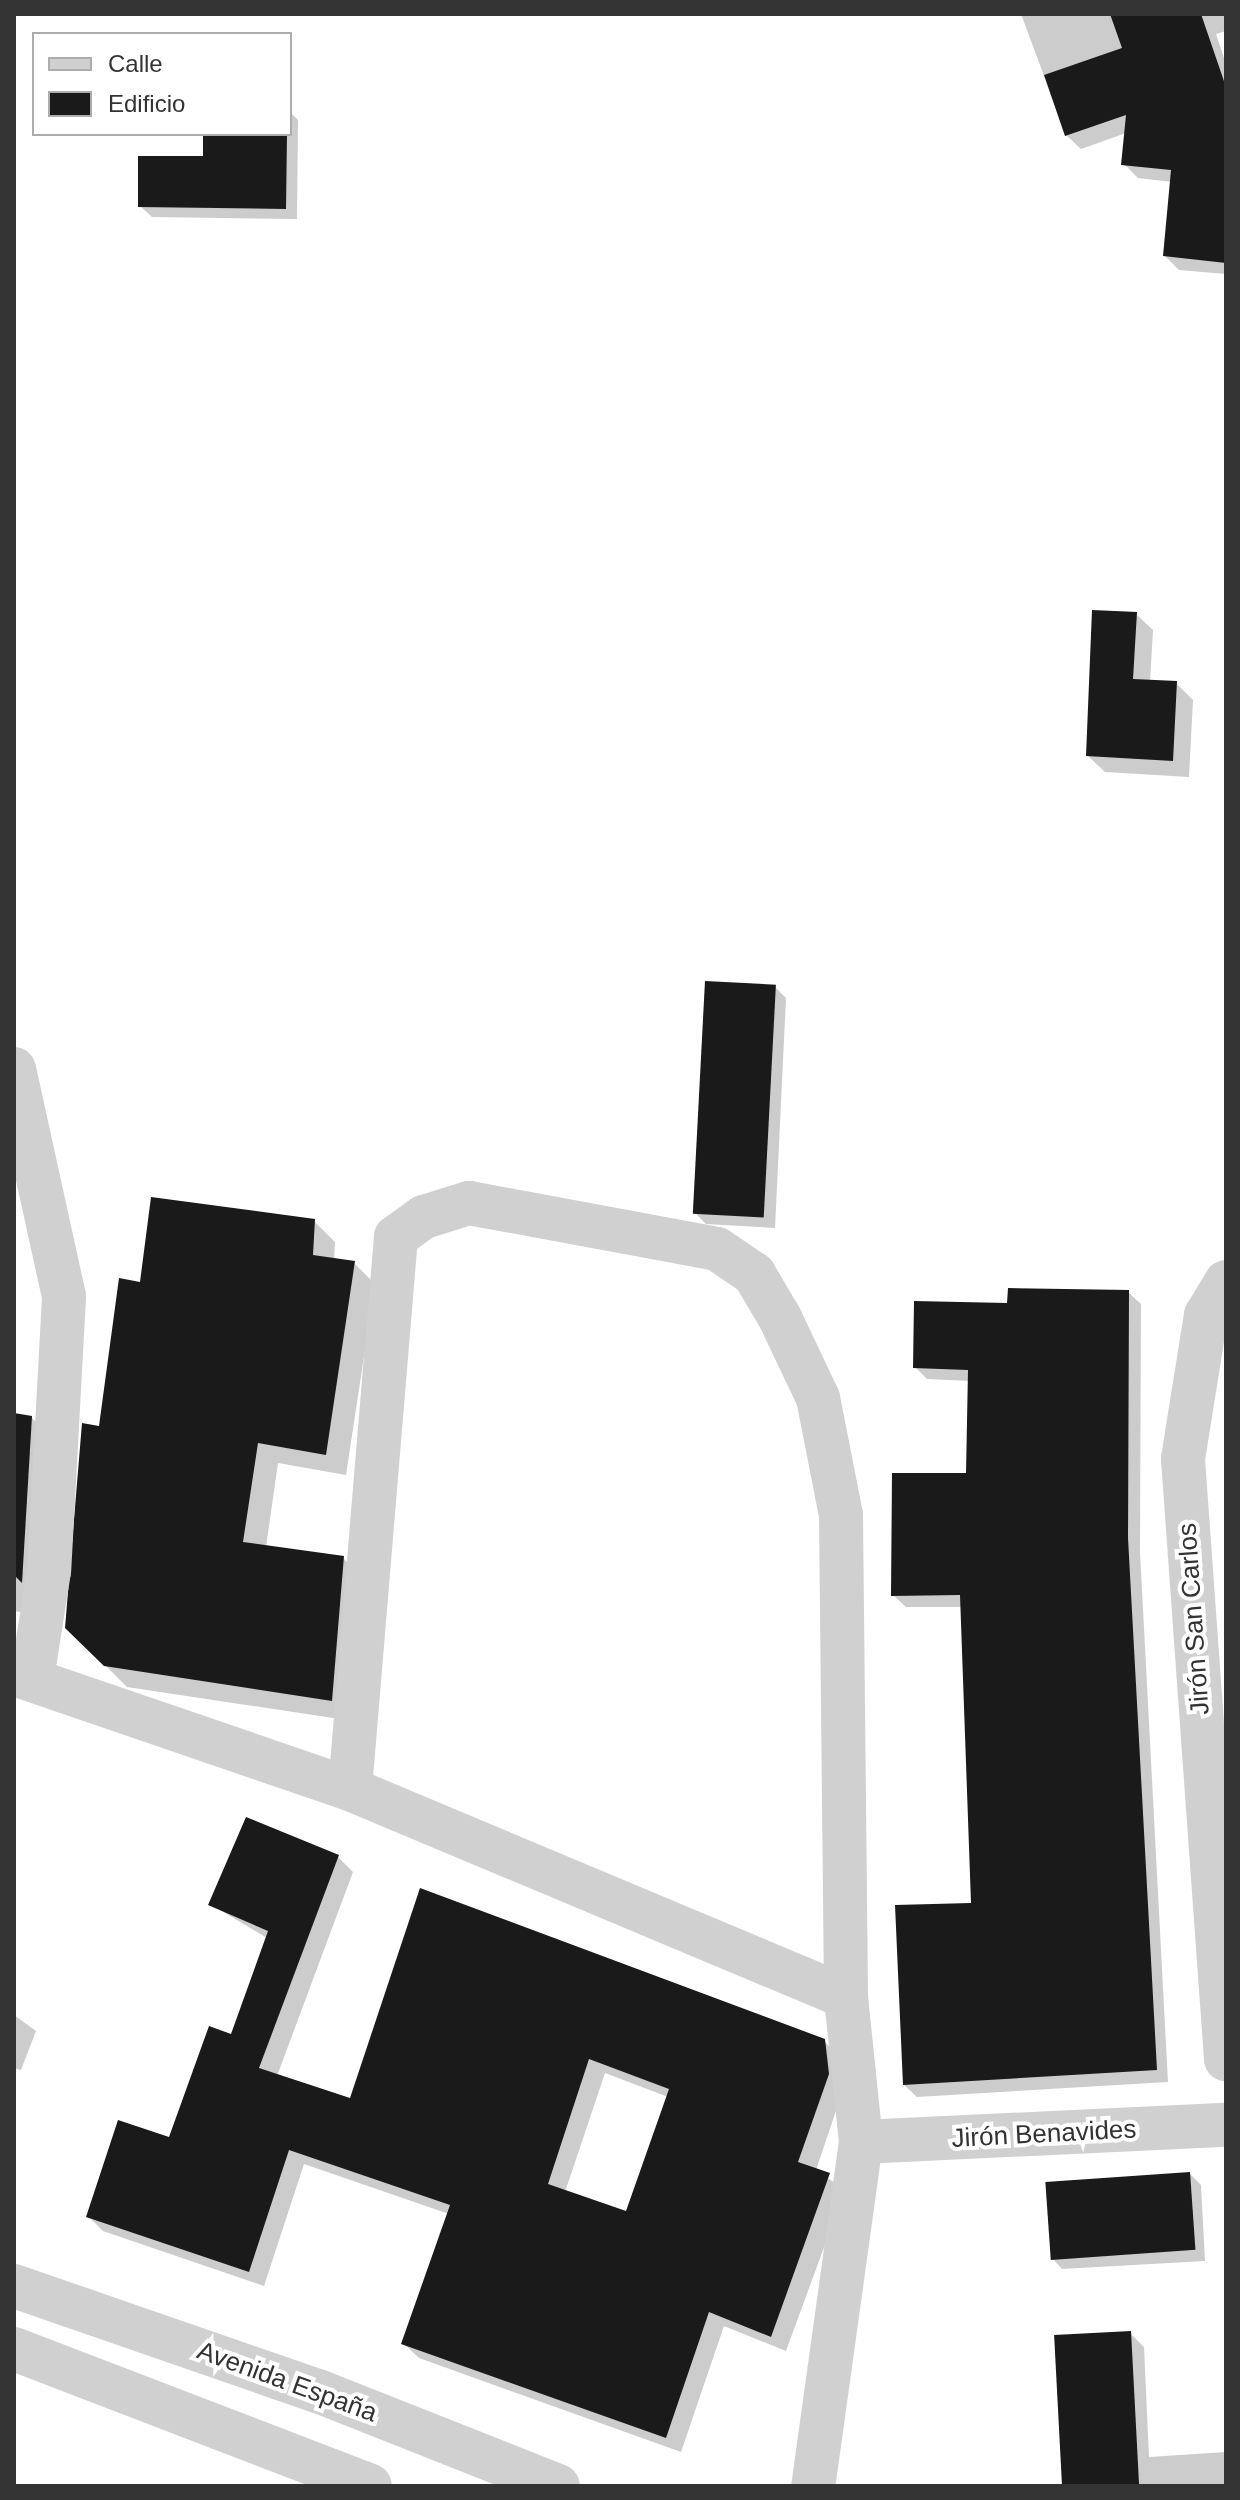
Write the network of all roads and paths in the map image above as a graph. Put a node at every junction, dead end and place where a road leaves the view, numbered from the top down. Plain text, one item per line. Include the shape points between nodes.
1 (14, 1069) edge
2 (1226, 1282) edge
3 (23, 1676) edge
4 (350, 1789) junction
5 (846, 1997) junction
6 (1226, 2059) edge
7 (1226, 2125) edge
8 (861, 2142) junction
9 (14, 2286) edge
10 (14, 2349) edge
11 (370, 2486) edge
12 (558, 2486) edge
13 (813, 2486) edge

1 - 3 street via 64,1297 49,1571
2 - 6 street, Jirón San Carlos via 1206,1315 1183,1459
3 - 4 street
4 - 5 street
4 - 5 street via 396,1237 424,1217 469,1203 717,1249 754,1274 818,1398 841,1515
5 - 8 street
7 - 8 street, Jirón Benavides
8 - 13 street
9 - 12 street, Avenida España via 318,2391
10 - 11 street

